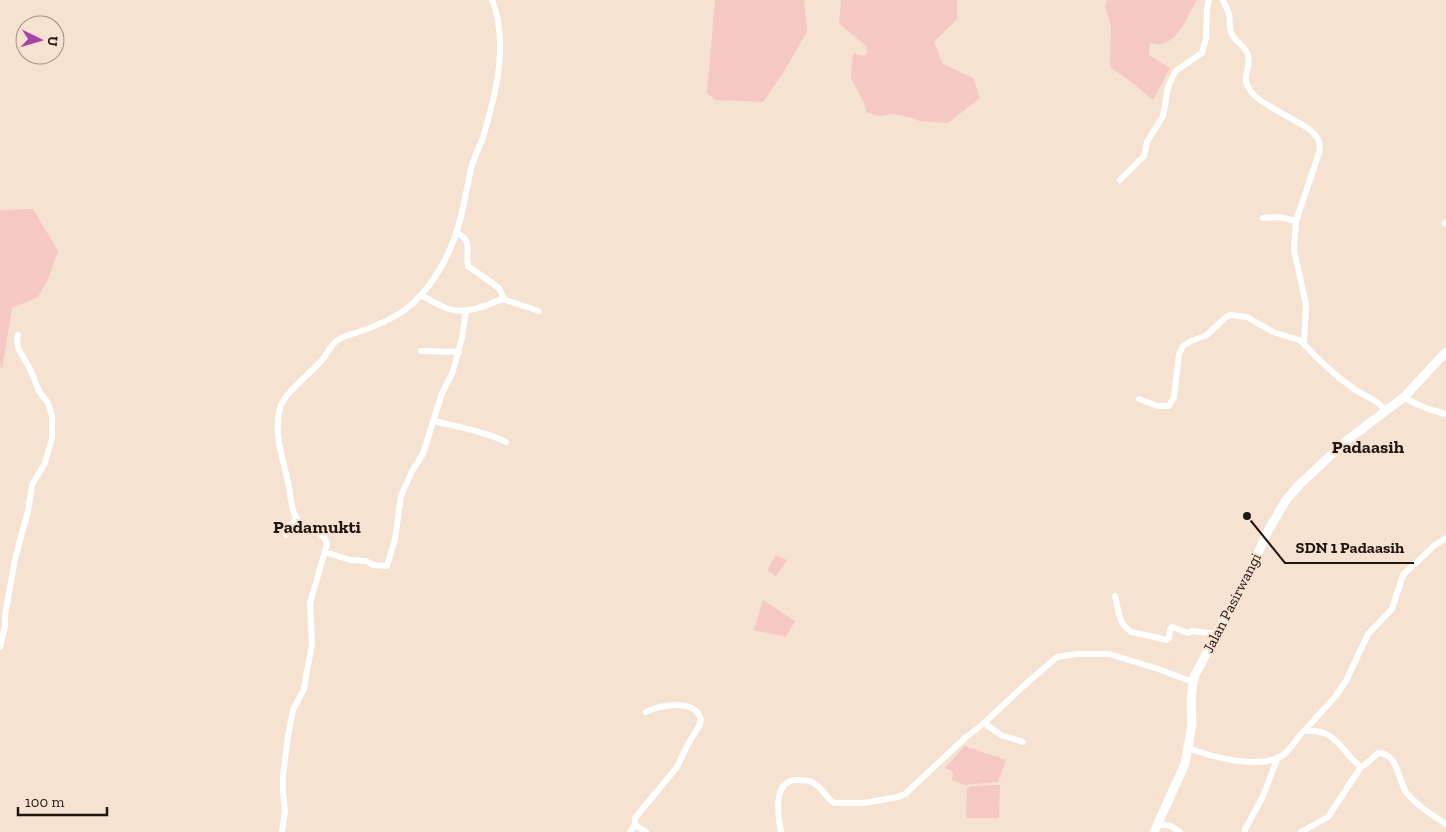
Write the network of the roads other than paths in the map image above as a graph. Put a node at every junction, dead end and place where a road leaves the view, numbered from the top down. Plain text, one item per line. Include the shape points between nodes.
1 (492, 0) edge
2 (1209, 0) edge
3 (1223, 0) edge
4 (1120, 180) dead end
5 (1263, 218) dead end
6 (1296, 220) junction
7 (456, 232) junction
8 (421, 295) junction
9 (505, 300) junction
10 (466, 310) junction
11 (539, 311) dead end
12 (18, 334) dead end
13 (1304, 344) junction
14 (421, 351) dead end
15 (459, 352) junction
16 (1446, 352) edge
17 (1404, 397) junction
18 (1139, 398) dead end
19 (1386, 412) junction
20 (1446, 414) edge
21 (434, 421) junction
22 (506, 442) dead end
23 (296, 519) junction
24 (286, 535) dead end
25 (1446, 538) edge
26 (325, 552) junction
27 (1115, 596) dead end
28 (1218, 634) junction
29 (0, 647) edge
30 (1193, 682) junction
31 (646, 712) dead end
32 (984, 723) junction
33 (1304, 731) junction
34 (1023, 742) dead end
35 (1188, 748) junction
36 (1278, 757) junction
37 (1361, 766) junction
38 (635, 824) junction
39 (1446, 824) edge
40 (1156, 828) edge
41 (282, 832) edge
42 (630, 832) edge
43 (646, 832) edge
44 (781, 832) edge
45 (1180, 832) edge
46 (1245, 832) edge
47 (1302, 832) edge

1 - 7 street via 499,40 494,100 473,163
2 - 4 street via 1202,53 1174,74 1168,87 1163,116 1144,156
3 - 6 street via 1232,35 1248,56 1245,75 1249,88 1262,102 1308,129 1319,140 1319,153
5 - 6 street
6 - 13 street via 1294,250 1306,304
7 - 8 street via 452,246
7 - 9 street via 465,237 469,246 468,266 499,288
8 - 10 street via 452,310
8 - 23 street via 399,314 336,340 280,406 279,442
9 - 10 street
9 - 11 street
10 - 15 street
12 - 29 street via 18,348 48,403 52,438 45,463 32,487
13 - 18 street via 1273,332 1247,316 1231,315 1207,335 1183,346 1174,397 1169,406 1158,406
13 - 19 street via 1320,362 1360,393 1377,401
14 - 15 street
15 - 21 street
16 - 17 street, Jalan Pasirwangi
17 - 19 street, Jalan Pasirwangi
17 - 20 street via 1422,407
19 - 28 street, Jalan Pasirwangi via 1346,441 1286,500 1268,529
21 - 22 street via 474,430
21 - 26 street via 402,496 387,566
23 - 24 street
23 - 26 street via 300,525 324,537 327,544
25 - 33 street via 1403,574 1392,609 1368,634 1346,682
26 - 41 street via 310,603 312,644 306,682 293,710 288,736 283,775 285,810
27 - 28 street via 1120,621 1132,632 1167,640 1172,627 1188,633
28 - 30 street, Jalan Pasirwangi
30 - 32 street via 1109,654 1062,656 1049,663
30 - 35 street, Jalan Pasirwangi
31 - 38 street via 662,706 679,706 692,708 701,720 677,767 634,819
32 - 34 street via 1001,735
32 - 44 street via 898,796 864,804 834,803 812,782 788,782 779,796
33 - 36 street
33 - 37 street via 1328,735
35 - 36 street via 1237,760 1268,761
35 - 40 street, Jalan Pasirwangi via 1183,771
36 - 46 street
37 - 39 street via 1378,753 1390,758 1407,793
37 - 47 street via 1328,817
38 - 42 street
38 - 43 street
40 - 45 street via 1171,826

